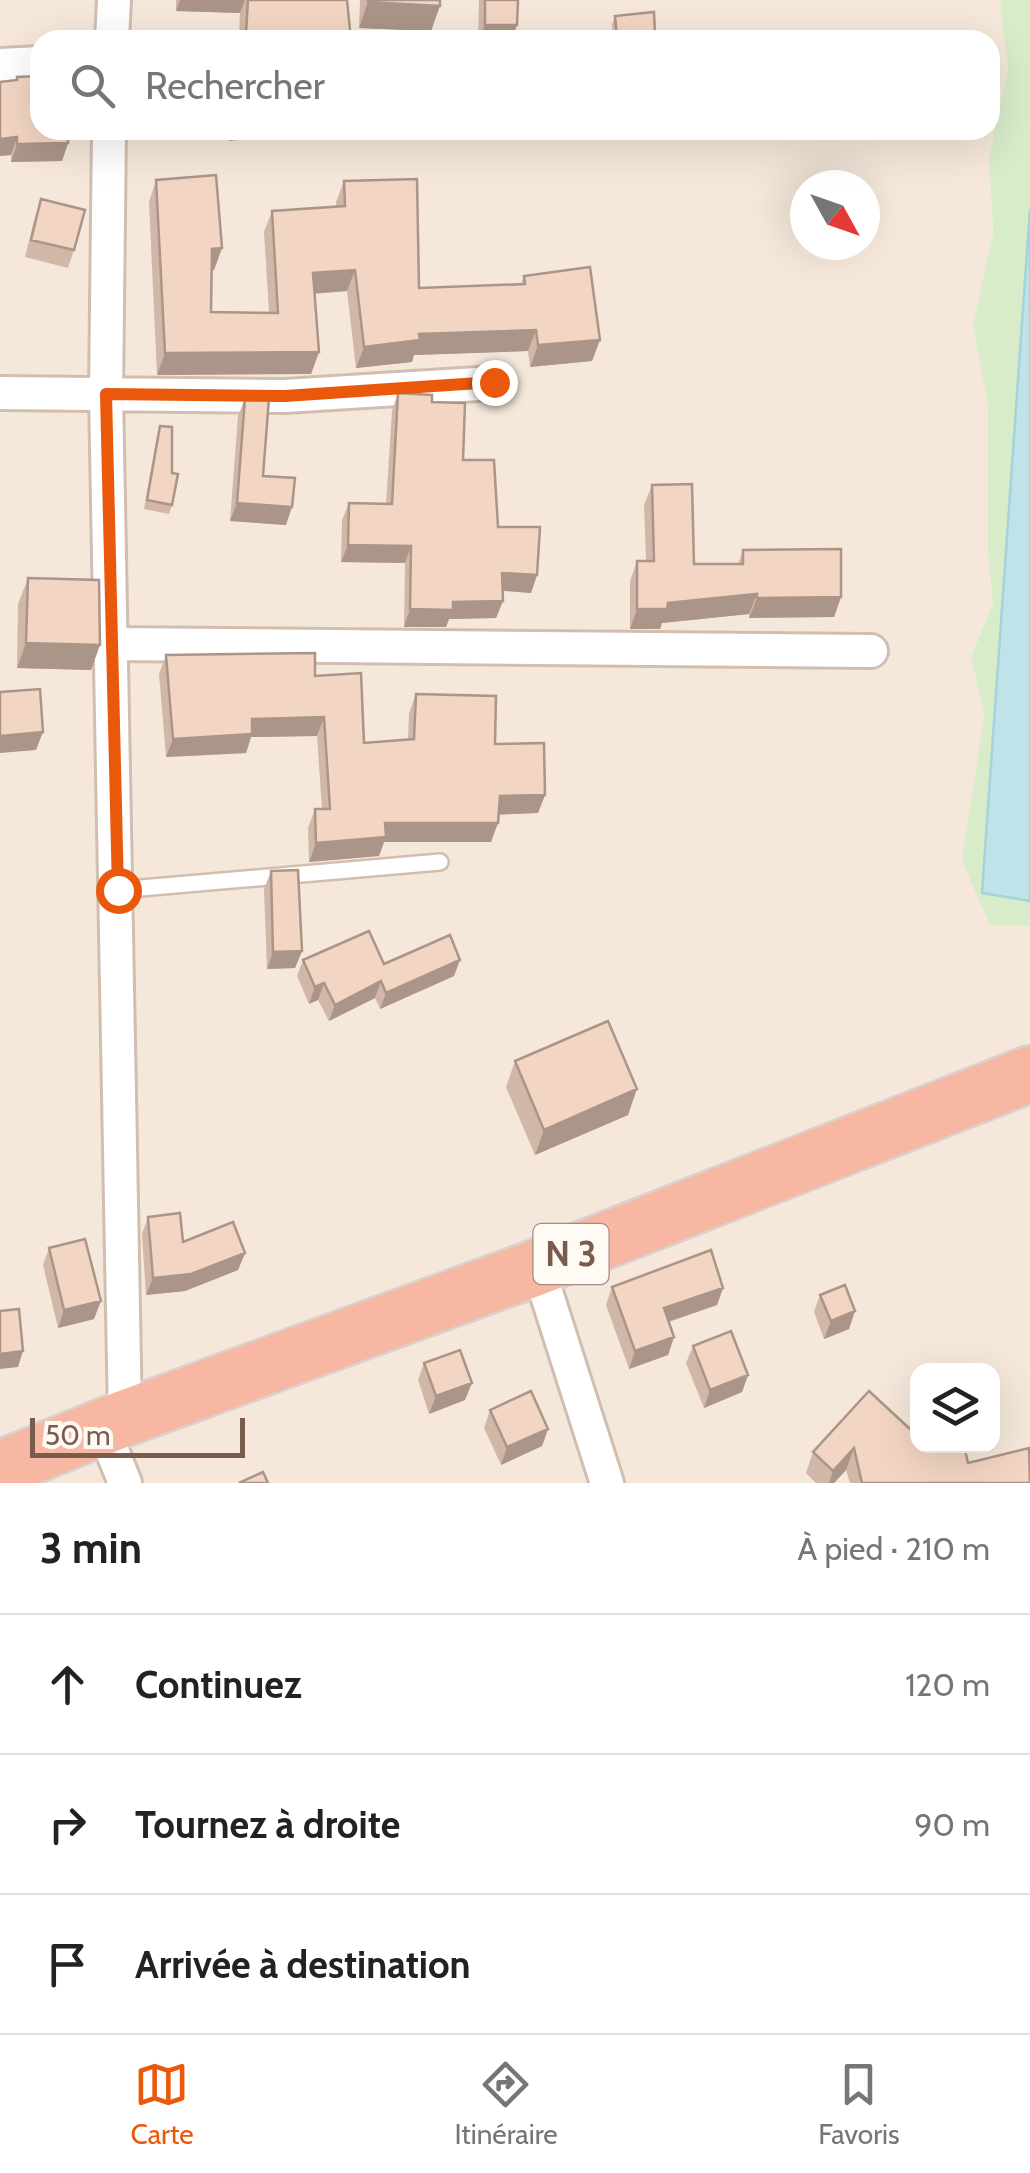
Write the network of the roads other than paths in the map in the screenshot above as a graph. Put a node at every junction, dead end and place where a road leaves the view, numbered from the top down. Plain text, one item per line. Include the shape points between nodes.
1 (114, 0) edge
2 (112, 30) edge
3 (0, 64) edge
4 (30, 64) edge
5 (110, 140) edge
6 (494, 382) dead end
7 (0, 393) edge
8 (106, 394) junction
9 (110, 644) junction
10 (871, 651) dead end
11 (440, 862) dead end
12 (118, 890) junction
13 (1030, 1074) edge
14 (538, 1267) junction
15 (114, 1423) junction
16 (0, 1469) edge
17 (125, 1483) edge
18 (607, 1483) edge

1 - 2 street
3 - 4 street
5 - 8 street
6 - 8 street via 285,396
7 - 8 street
8 - 9 street
9 - 10 street
9 - 12 street
11 - 12 lane
12 - 15 street
13 - 14 highway, N 3
14 - 15 highway, N 3
14 - 18 street
15 - 16 highway, N 3
15 - 17 street

